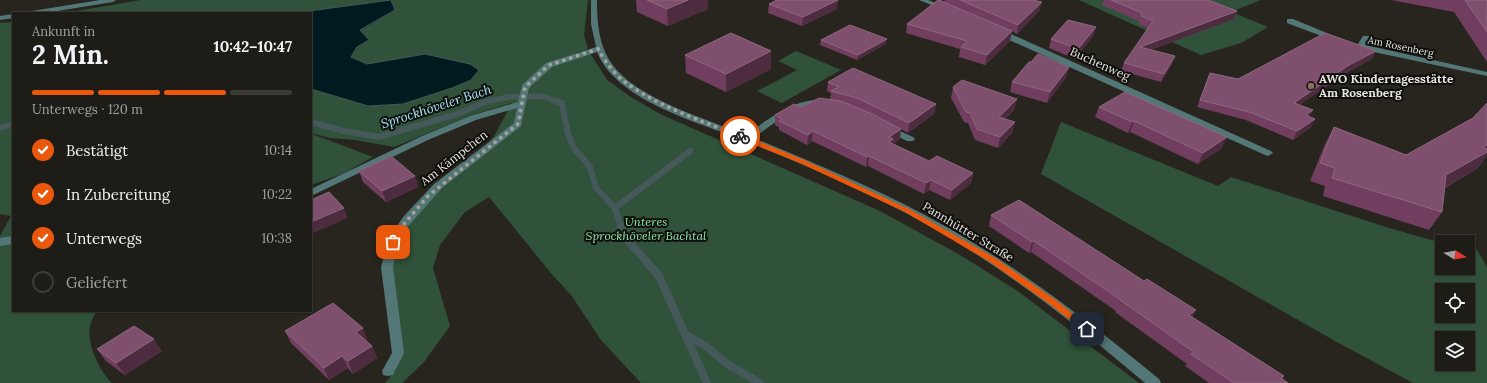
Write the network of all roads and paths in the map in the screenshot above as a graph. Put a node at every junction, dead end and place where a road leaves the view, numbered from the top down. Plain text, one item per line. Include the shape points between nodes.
1 (113, 0) edge
2 (594, 0) edge
3 (922, 0) edge
4 (953, 11) edge
5 (38, 12) edge
6 (12, 16) edge
7 (0, 18) edge
8 (1290, 21) dead end
9 (988, 26) edge
10 (1366, 38) dead end
11 (1362, 47) junction
12 (598, 49) junction
13 (1487, 74) edge
14 (521, 104) junction
15 (833, 104) edge
16 (884, 126) edge
17 (747, 139) junction
18 (910, 139) dead end
19 (1268, 153) dead end
20 (312, 193) edge
21 (12, 240) edge
22 (0, 242) edge
23 (388, 371) dead end
24 (1154, 383) edge

1 - 5 street
2 - 12 street, Pannhütter Straße via 593,19
3 - 4 street
6 - 7 street
8 - 11 street, Am Rosenberg
9 - 19 street, Buchenweg
10 - 11 street
11 - 13 street, Am Rosenberg
12 - 14 street, Am Kämpchen via 549,65 525,87
12 - 17 street, Pannhütter Straße via 616,74 642,93
14 - 20 street, Am Kämpchen via 473,118 425,138
14 - 23 street, Am Kämpchen via 518,124 432,191 408,218 393,242 387,267 398,354
15 - 17 street via 803,104
16 - 18 street
17 - 24 street, Pannhütter Straße via 907,210 993,260 1054,303
21 - 22 street

